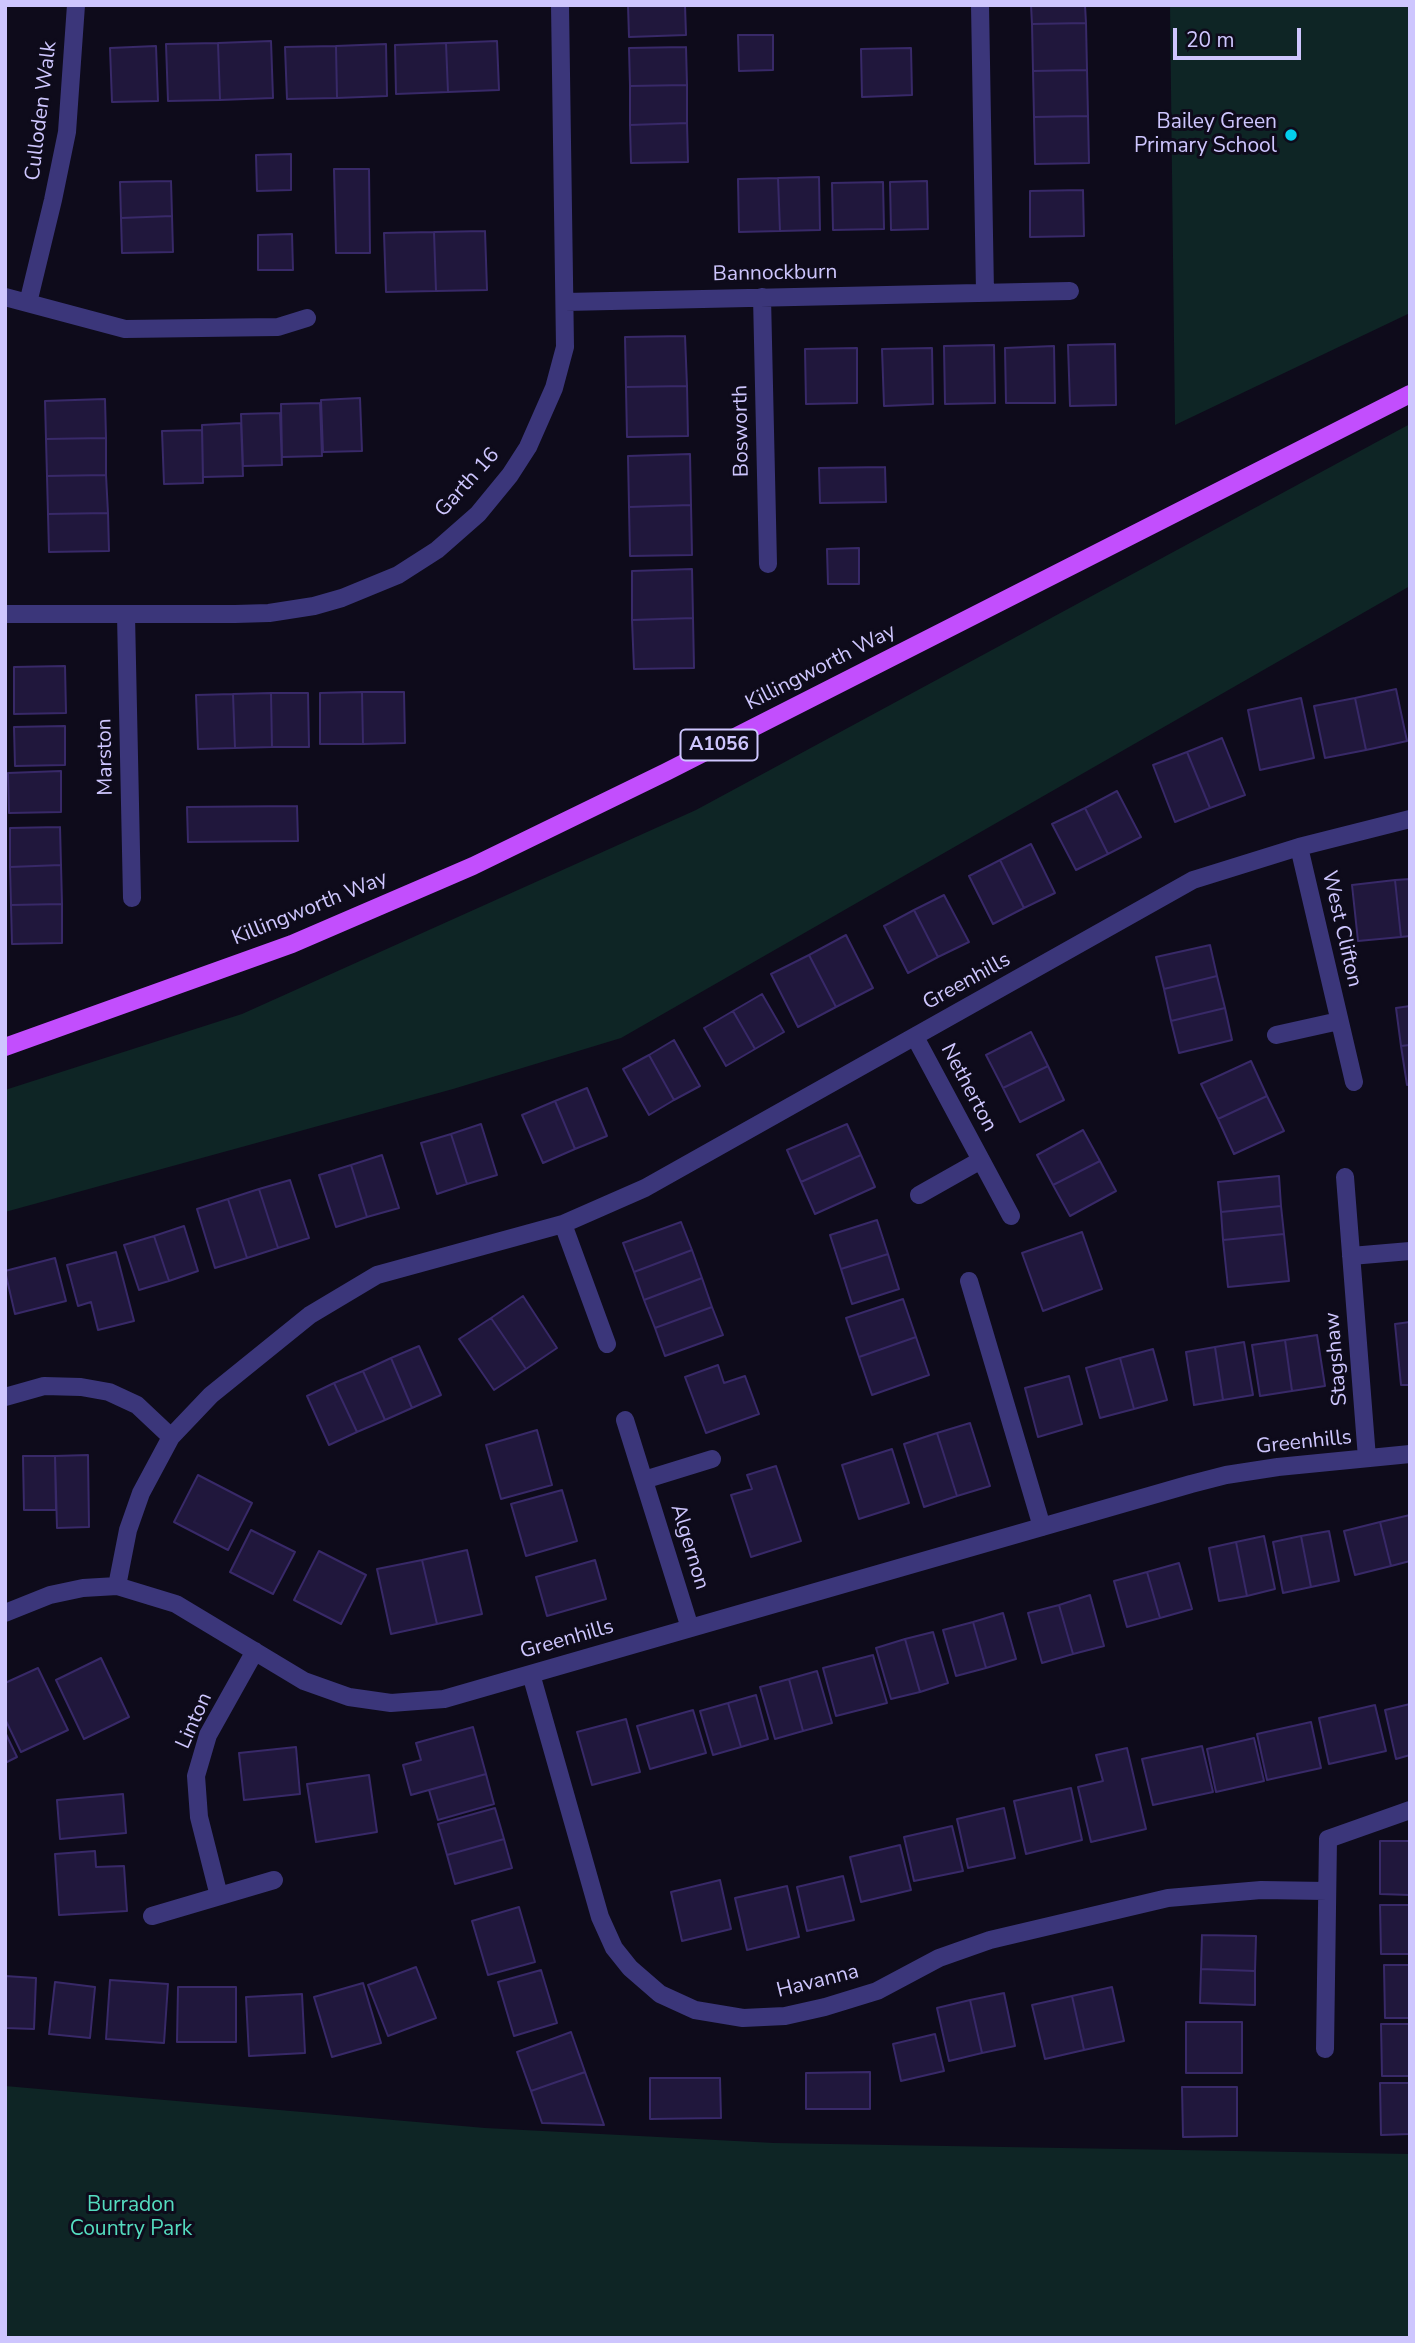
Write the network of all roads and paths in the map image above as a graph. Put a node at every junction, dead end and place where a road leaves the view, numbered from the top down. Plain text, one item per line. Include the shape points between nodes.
1 (76, 5) edge
2 (560, 5) edge
3 (980, 5) edge
4 (1070, 291) dead end
5 (985, 292) junction
6 (5, 297) edge
7 (762, 297) junction
8 (565, 302) junction
9 (28, 303) junction
10 (307, 318) dead end
11 (1410, 394) edge
12 (768, 564) dead end
13 (5, 614) edge
14 (126, 615) junction
15 (1410, 819) edge
16 (1299, 847) junction
17 (132, 898) dead end
18 (1339, 1021) junction
19 (1276, 1035) dead end
20 (915, 1037) junction
21 (5, 1047) edge
22 (1354, 1082) dead end
23 (981, 1160) junction
24 (1345, 1177) dead end
25 (919, 1195) dead end
26 (1011, 1216) dead end
27 (563, 1224) junction
28 (1410, 1251) edge
29 (1351, 1256) junction
30 (969, 1281) dead end
31 (607, 1344) dead end
32 (5, 1397) edge
33 (625, 1420) dead end
34 (171, 1437) junction
35 (1410, 1454) edge
36 (1367, 1458) junction
37 (712, 1459) dead end
38 (644, 1480) junction
39 (1042, 1527) junction
40 (117, 1586) junction
41 (5, 1612) edge
42 (690, 1628) junction
43 (256, 1651) junction
44 (531, 1674) junction
45 (1410, 1810) edge
46 (274, 1880) dead end
47 (1327, 1891) junction
48 (219, 1896) junction
49 (152, 1916) dead end
50 (1325, 2049) dead end

1 - 9 street, Culloden Walk via 67,132
2 - 8 street, Garth 16
3 - 5 street
4 - 5 street, Bannockburn
5 - 7 street, Bannockburn
6 - 9 street
7 - 8 street, Bannockburn
7 - 12 street, Bosworth
8 - 14 street, Garth 16 via 565,347 555,388 528,447 478,513 437,550 398,575 314,606 269,613
9 - 10 street via 125,329 278,327
11 - 21 main road, Killingworth Way / A1056 via 473,866 292,944
13 - 14 street, Garth 16
14 - 17 street, Marston
15 - 16 street, Greenhills
16 - 18 street, West Clifton
16 - 20 street, Greenhills via 1193,880
18 - 19 street, West Clifton
18 - 22 street, West Clifton
20 - 23 street, Netherton
20 - 27 street, Greenhills via 645,1188
23 - 25 street, Netherton
23 - 26 street, Netherton
24 - 29 street, Stagshaw
27 - 31 street
27 - 34 street, Greenhills via 377,1275 310,1315 267,1348 211,1395
28 - 29 street
29 - 36 street, Stagshaw
30 - 39 street
32 - 34 street via 44,1386 109,1392 136,1405
33 - 38 street, Algernon
34 - 40 street, Greenhills via 141,1493
35 - 36 street, Greenhills
36 - 39 street, Greenhills via 1226,1475
37 - 38 street
38 - 42 street, Algernon
39 - 42 street, Greenhills
40 - 41 street, Greenhills via 50,1595
40 - 43 street, Greenhills via 176,1604
42 - 44 street, Greenhills
43 - 44 street, Greenhills via 304,1681 349,1697 391,1703 444,1699
43 - 48 street, Linton via 208,1735 197,1776 199,1817
44 - 47 street, Havanna via 600,1917 614,1948 660,1994 695,2010 743,2018 785,2016 825,2007 877,1991 939,1958 990,1940 1167,1898 1261,1890
45 - 47 street via 1328,1839
46 - 48 street
47 - 50 street
48 - 49 street

